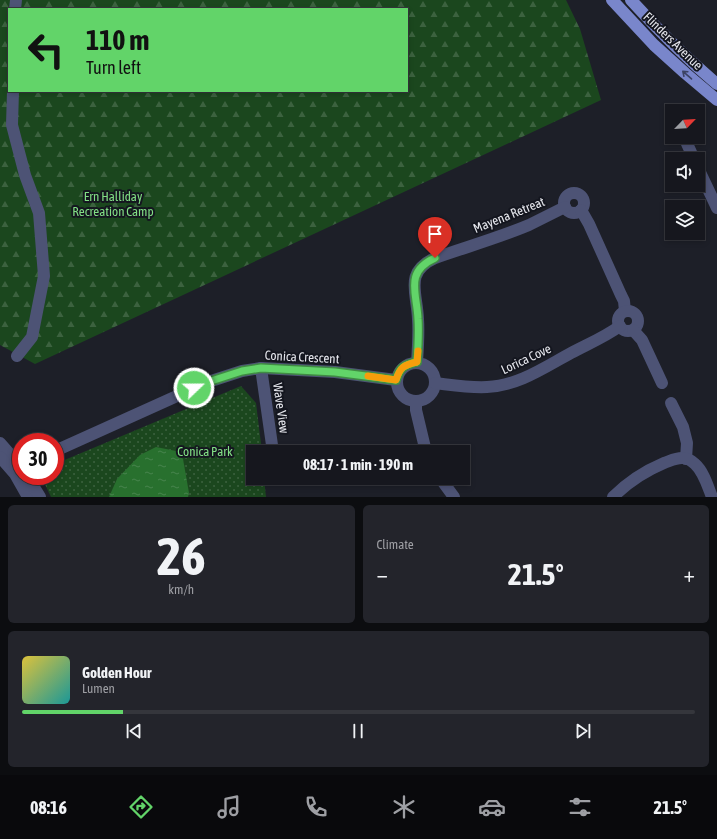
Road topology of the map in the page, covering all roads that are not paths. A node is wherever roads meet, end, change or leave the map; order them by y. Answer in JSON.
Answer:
{"nodes":[{"id":1,"x":612,"y":0,"type":"edge"},
{"id":2,"x":631,"y":0,"type":"edge"},
{"id":3,"x":717,"y":84,"type":"edge"},
{"id":4,"x":13,"y":92,"type":"edge"},
{"id":5,"x":717,"y":100,"type":"edge"},
{"id":6,"x":705,"y":183,"type":"edge"},
{"id":7,"x":565,"y":207,"type":"junction"},
{"id":8,"x":717,"y":208,"type":"edge"},
{"id":9,"x":581,"y":210,"type":"junction"},
{"id":10,"x":625,"y":312,"type":"junction"},
{"id":11,"x":620,"y":326,"type":"junction"},
{"id":12,"x":633,"y":330,"type":"junction"},
{"id":13,"x":17,"y":356,"type":"dead end"},
{"id":14,"x":417,"y":362,"type":"junction"},
{"id":15,"x":261,"y":368,"type":"junction"},
{"id":16,"x":396,"y":380,"type":"junction"},
{"id":17,"x":435,"y":383,"type":"junction"},
{"id":18,"x":662,"y":383,"type":"dead end"},
{"id":19,"x":416,"y":401,"type":"junction"},
{"id":20,"x":672,"y":403,"type":"dead end"},
{"id":21,"x":0,"y":443,"type":"edge"},
{"id":22,"x":272,"y":445,"type":"edge"},
{"id":23,"x":424,"y":445,"type":"edge"},
{"id":24,"x":64,"y":447,"type":"edge"},
{"id":25,"x":0,"y":457,"type":"edge"},
{"id":26,"x":686,"y":459,"type":"junction"},
{"id":27,"x":12,"y":460,"type":"edge"},
{"id":28,"x":12,"y":466,"type":"edge"},
{"id":29,"x":25,"y":485,"type":"edge"},
{"id":30,"x":31,"y":485,"type":"edge"},
{"id":31,"x":445,"y":485,"type":"edge"},
{"id":32,"x":28,"y":497,"type":"edge"},
{"id":33,"x":40,"y":497,"type":"edge"},
{"id":34,"x":454,"y":497,"type":"edge"},
{"id":35,"x":613,"y":497,"type":"edge"},
{"id":36,"x":712,"y":497,"type":"edge"}],
"edges":[{"from":5,"to":1,"type":"main road","name":"Flinders Avenue","one_way":true},
{"from":2,"to":3,"type":"main road","name":"Flinders Avenue"},
{"from":4,"to":13,"type":"street"},
{"from":6,"to":8,"type":"street"},
{"from":7,"to":9,"type":"street"},
{"from":7,"to":9,"type":"street"},
{"from":7,"to":14,"type":"street","name":"Mayena Retreat"},
{"from":9,"to":10,"type":"street"},
{"from":10,"to":11,"type":"street"},
{"from":10,"to":12,"type":"street"},
{"from":11,"to":12,"type":"street"},
{"from":11,"to":17,"type":"street","name":"Lorica Cove"},
{"from":12,"to":18,"type":"street"},
{"from":14,"to":16,"type":"street"},
{"from":14,"to":17,"type":"street"},
{"from":15,"to":16,"type":"street","name":"Conica Crescent"},
{"from":15,"to":22,"type":"street","name":"Wave View"},
{"from":15,"to":24,"type":"street","name":"Conica Crescent"},
{"from":16,"to":19,"type":"street"},
{"from":17,"to":19,"type":"street"},
{"from":19,"to":23,"type":"street"},
{"from":20,"to":26,"type":"street"},
{"from":21,"to":27,"type":"street"},
{"from":25,"to":28,"type":"street"},
{"from":26,"to":35,"type":"street"},
{"from":26,"to":36,"type":"street"},
{"from":29,"to":32,"type":"street"},
{"from":30,"to":33,"type":"street"},
{"from":31,"to":34,"type":"street"}]}
